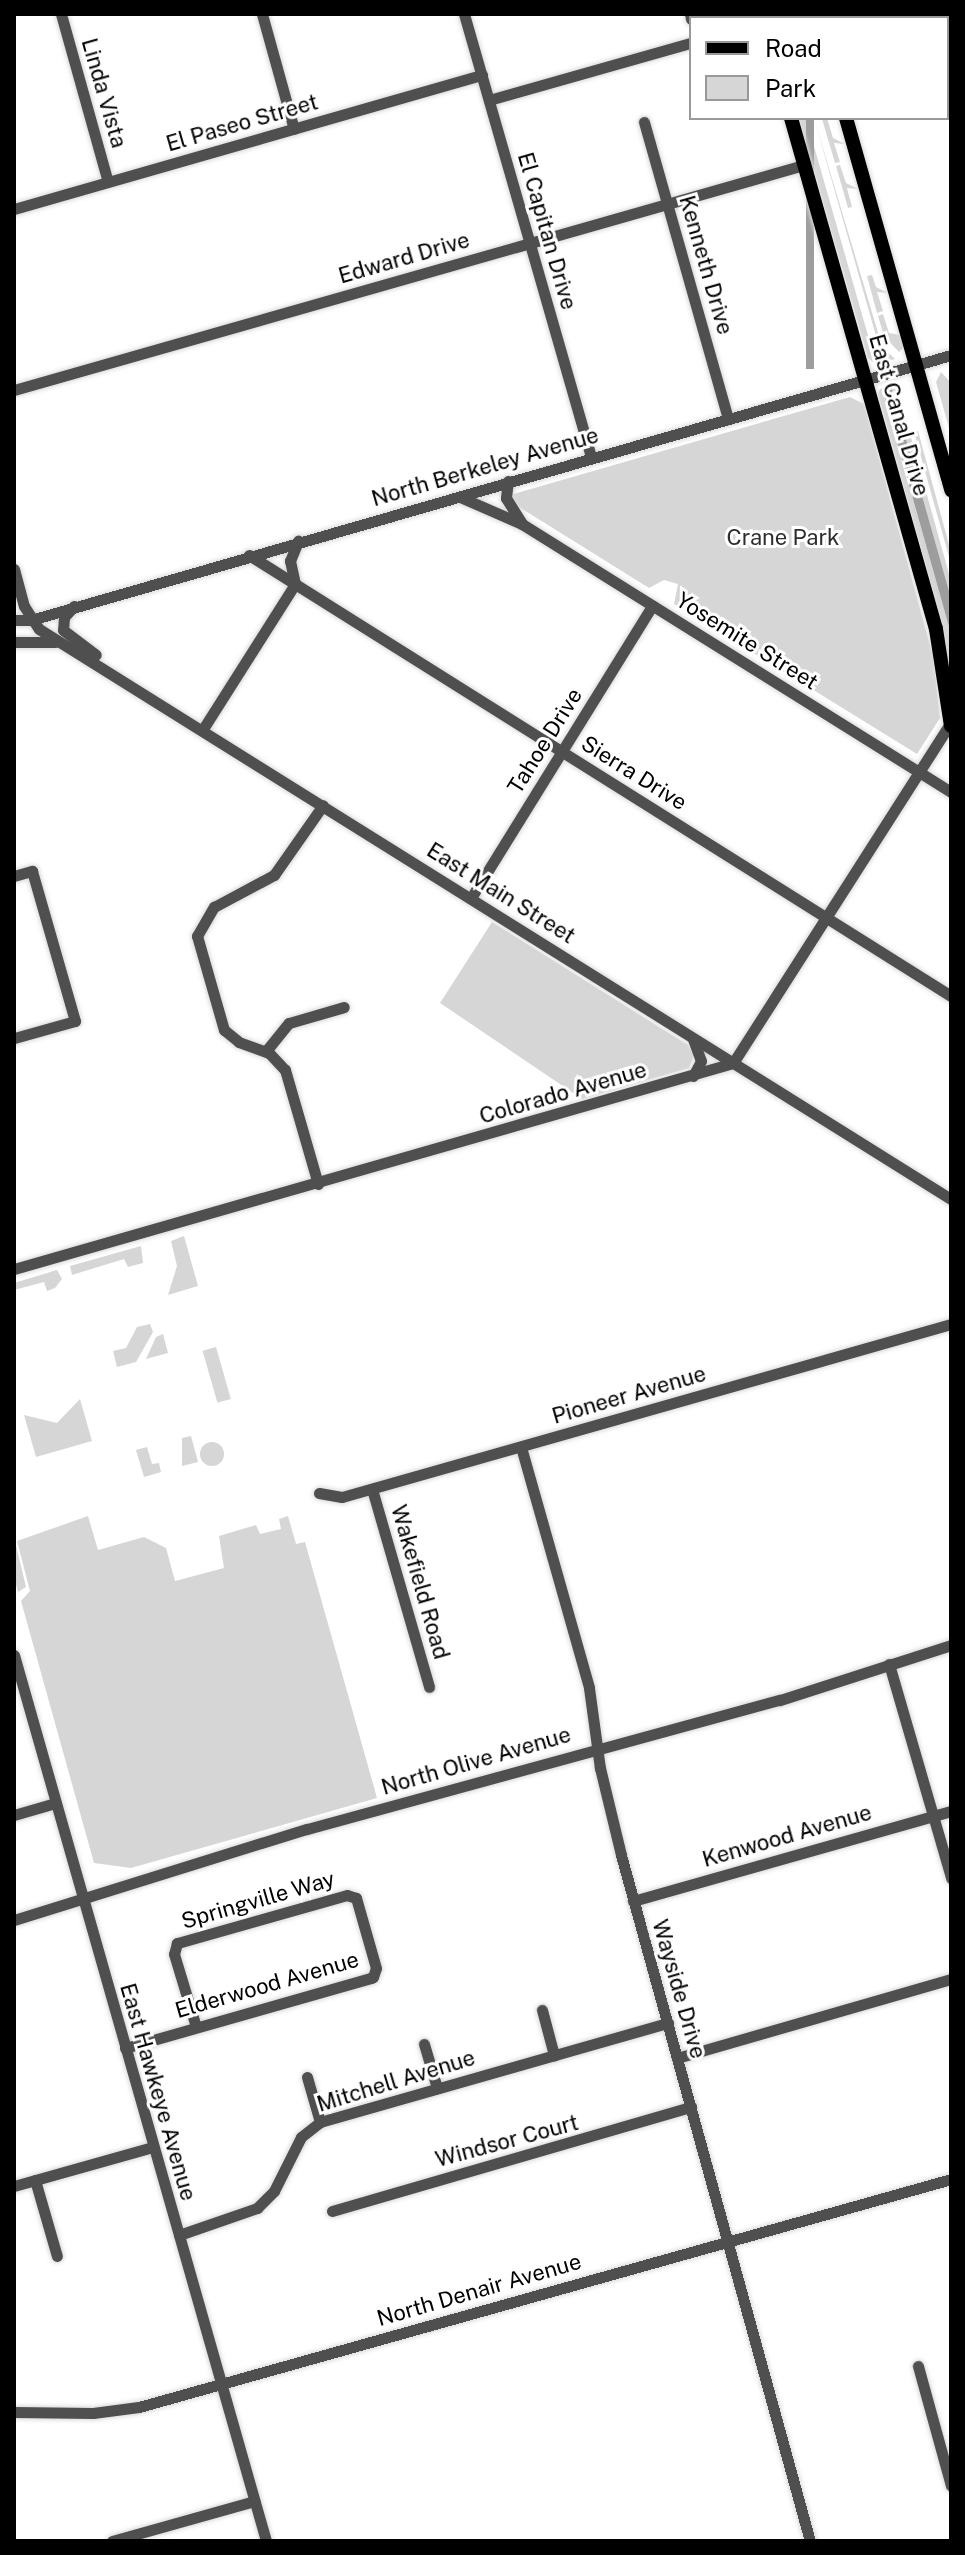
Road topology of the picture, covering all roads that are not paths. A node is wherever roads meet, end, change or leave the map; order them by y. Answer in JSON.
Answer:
{"nodes":[{"id":1,"x":61,"y":14,"type":"edge"},
{"id":2,"x":262,"y":14,"type":"edge"},
{"id":3,"x":464,"y":14,"type":"edge"},
{"id":4,"x":689,"y":44,"type":"edge"},
{"id":5,"x":482,"y":75,"type":"junction"},
{"id":6,"x":489,"y":100,"type":"junction"},
{"id":7,"x":792,"y":120,"type":"edge"},
{"id":8,"x":847,"y":120,"type":"edge"},
{"id":9,"x":644,"y":122,"type":"dead end"},
{"id":10,"x":294,"y":129,"type":"junction"},
{"id":11,"x":804,"y":165,"type":"junction"},
{"id":12,"x":108,"y":182,"type":"junction"},
{"id":13,"x":667,"y":204,"type":"junction"},
{"id":14,"x":14,"y":209,"type":"edge"},
{"id":15,"x":529,"y":243,"type":"junction"},
{"id":16,"x":951,"y":355,"type":"edge"},
{"id":17,"x":916,"y":365,"type":"junction"},
{"id":18,"x":866,"y":380,"type":"junction"},
{"id":19,"x":14,"y":390,"type":"edge"},
{"id":20,"x":728,"y":419,"type":"junction"},
{"id":21,"x":591,"y":458,"type":"junction"},
{"id":22,"x":508,"y":481,"type":"junction"},
{"id":23,"x":951,"y":490,"type":"edge"},
{"id":24,"x":456,"y":496,"type":"junction"},
{"id":25,"x":522,"y":524,"type":"junction"},
{"id":26,"x":298,"y":541,"type":"junction"},
{"id":27,"x":249,"y":555,"type":"junction"},
{"id":28,"x":14,"y":569,"type":"edge"},
{"id":29,"x":295,"y":584,"type":"junction"},
{"id":30,"x":76,"y":604,"type":"junction"},
{"id":31,"x":652,"y":606,"type":"junction"},
{"id":32,"x":14,"y":620,"type":"edge"},
{"id":33,"x":31,"y":620,"type":"junction"},
{"id":34,"x":14,"y":635,"type":"edge"},
{"id":35,"x":14,"y":642,"type":"edge"},
{"id":36,"x":63,"y":643,"type":"junction"},
{"id":37,"x":106,"y":669,"type":"junction"},
{"id":38,"x":951,"y":724,"type":"edge"},
{"id":39,"x":203,"y":729,"type":"junction"},
{"id":40,"x":562,"y":752,"type":"junction"},
{"id":41,"x":920,"y":773,"type":"junction"},
{"id":42,"x":951,"y":792,"type":"edge"},
{"id":43,"x":323,"y":805,"type":"junction"},
{"id":44,"x":14,"y":876,"type":"edge"},
{"id":45,"x":471,"y":898,"type":"junction"},
{"id":46,"x":829,"y":919,"type":"junction"},
{"id":47,"x":951,"y":996,"type":"edge"},
{"id":48,"x":344,"y":1007,"type":"dead end"},
{"id":49,"x":690,"y":1036,"type":"junction"},
{"id":50,"x":14,"y":1038,"type":"edge"},
{"id":51,"x":266,"y":1051,"type":"junction"},
{"id":52,"x":733,"y":1063,"type":"junction"},
{"id":53,"x":693,"y":1076,"type":"junction"},
{"id":54,"x":318,"y":1184,"type":"junction"},
{"id":55,"x":951,"y":1199,"type":"edge"},
{"id":56,"x":14,"y":1269,"type":"edge"},
{"id":57,"x":951,"y":1324,"type":"edge"},
{"id":58,"x":521,"y":1447,"type":"junction"},
{"id":59,"x":372,"y":1489,"type":"junction"},
{"id":60,"x":319,"y":1493,"type":"dead end"},
{"id":61,"x":951,"y":1645,"type":"edge"},
{"id":62,"x":14,"y":1655,"type":"edge"},
{"id":63,"x":889,"y":1664,"type":"junction"},
{"id":64,"x":429,"y":1687,"type":"dead end"},
{"id":65,"x":598,"y":1747,"type":"junction"},
{"id":66,"x":55,"y":1803,"type":"junction"},
{"id":67,"x":951,"y":1811,"type":"edge"},
{"id":68,"x":14,"y":1815,"type":"edge"},
{"id":69,"x":933,"y":1816,"type":"junction"},
{"id":70,"x":951,"y":1878,"type":"edge"},
{"id":71,"x":82,"y":1901,"type":"junction"},
{"id":72,"x":633,"y":1901,"type":"junction"},
{"id":73,"x":14,"y":1920,"type":"edge"},
{"id":74,"x":375,"y":1974,"type":"joint"},
{"id":75,"x":951,"y":1979,"type":"edge"},
{"id":76,"x":542,"y":2010,"type":"dead end"},
{"id":77,"x":668,"y":2023,"type":"junction"},
{"id":78,"x":196,"y":2027,"type":"junction"},
{"id":79,"x":424,"y":2044,"type":"dead end"},
{"id":80,"x":125,"y":2048,"type":"junction"},
{"id":81,"x":554,"y":2055,"type":"junction"},
{"id":82,"x":677,"y":2058,"type":"junction"},
{"id":83,"x":307,"y":2077,"type":"dead end"},
{"id":84,"x":437,"y":2088,"type":"junction"},
{"id":85,"x":691,"y":2107,"type":"junction"},
{"id":86,"x":320,"y":2122,"type":"junction"},
{"id":87,"x":153,"y":2147,"type":"junction"},
{"id":88,"x":951,"y":2179,"type":"edge"},
{"id":89,"x":35,"y":2180,"type":"junction"},
{"id":90,"x":14,"y":2186,"type":"edge"},
{"id":91,"x":332,"y":2211,"type":"dead end"},
{"id":92,"x":179,"y":2235,"type":"junction"},
{"id":93,"x":728,"y":2242,"type":"junction"},
{"id":94,"x":57,"y":2256,"type":"dead end"},
{"id":95,"x":918,"y":2366,"type":"dead end"},
{"id":96,"x":221,"y":2384,"type":"junction"},
{"id":97,"x":14,"y":2412,"type":"edge"},
{"id":98,"x":951,"y":2486,"type":"edge"},
{"id":99,"x":254,"y":2501,"type":"junction"},
{"id":100,"x":112,"y":2541,"type":"edge"},
{"id":101,"x":266,"y":2541,"type":"edge"},
{"id":102,"x":810,"y":2541,"type":"edge"}],
"edges":[{"from":1,"to":12,"type":"street","name":"Linda Vista"},
{"from":2,"to":10,"type":"street"},
{"from":3,"to":5,"type":"street","name":"El Capitan Drive"},
{"from":4,"to":6,"type":"street"},
{"from":5,"to":6,"type":"street","name":"El Capitan Drive"},
{"from":5,"to":10,"type":"street","name":"El Paseo Street"},
{"from":6,"to":15,"type":"street","name":"El Capitan Drive"},
{"from":7,"to":11,"type":"main road","name":"East Canal Drive"},
{"from":8,"to":17,"type":"main road","name":"East Canal Drive"},
{"from":9,"to":13,"type":"street","name":"Kenneth Drive"},
{"from":10,"to":12,"type":"street","name":"El Paseo Street"},
{"from":11,"to":13,"type":"street","name":"Edward Drive"},
{"from":11,"to":18,"type":"main road","name":"East Canal Drive"},
{"from":12,"to":14,"type":"street","name":"El Paseo Street"},
{"from":13,"to":15,"type":"street","name":"Edward Drive"},
{"from":13,"to":20,"type":"street","name":"Kenneth Drive"},
{"from":15,"to":19,"type":"street","name":"Edward Drive"},
{"from":15,"to":21,"type":"street","name":"El Capitan Drive"},
{"from":16,"to":17,"type":"street","name":"North Berkeley Avenue"},
{"from":17,"to":18,"type":"street","name":"North Berkeley Avenue"},
{"from":17,"to":23,"type":"main road","name":"East Canal Drive"},
{"from":18,"to":20,"type":"street","name":"North Berkeley Avenue"},
{"from":18,"to":38,"type":"main road","name":"East Canal Drive"},
{"from":20,"to":21,"type":"street","name":"North Berkeley Avenue"},
{"from":21,"to":22,"type":"street","name":"North Berkeley Avenue"},
{"from":22,"to":24,"type":"street","name":"North Berkeley Avenue"},
{"from":22,"to":25,"type":"street"},
{"from":24,"to":25,"type":"street","name":"Yosemite Street"},
{"from":24,"to":26,"type":"street","name":"North Berkeley Avenue"},
{"from":25,"to":31,"type":"street","name":"Yosemite Street"},
{"from":26,"to":27,"type":"street","name":"North Berkeley Avenue"},
{"from":26,"to":29,"type":"street"},
{"from":27,"to":29,"type":"street","name":"Sierra Drive"},
{"from":27,"to":30,"type":"street","name":"North Berkeley Avenue"},
{"from":28,"to":33,"type":"street"},
{"from":29,"to":39,"type":"street"},
{"from":29,"to":40,"type":"street","name":"Sierra Drive"},
{"from":30,"to":33,"type":"street","name":"North Berkeley Avenue"},
{"from":30,"to":37,"type":"street"},
{"from":31,"to":40,"type":"street","name":"Tahoe Drive"},
{"from":31,"to":41,"type":"street","name":"Yosemite Street"},
{"from":32,"to":33,"type":"street","name":"North Berkeley Avenue"},
{"from":33,"to":34,"type":"street","name":"North Berkeley Avenue"},
{"from":33,"to":36,"type":"street","name":"East Main Street"},
{"from":35,"to":36,"type":"street"},
{"from":36,"to":37,"type":"street","name":"East Main Street"},
{"from":37,"to":39,"type":"street","name":"East Main Street"},
{"from":38,"to":41,"type":"street"},
{"from":39,"to":43,"type":"street","name":"East Main Street"},
{"from":40,"to":45,"type":"street","name":"Tahoe Drive"},
{"from":40,"to":46,"type":"street","name":"Sierra Drive"},
{"from":41,"to":42,"type":"street","name":"Yosemite Street"},
{"from":41,"to":46,"type":"street"},
{"from":43,"to":45,"type":"street","name":"East Main Street"},
{"from":43,"to":51,"type":"street"},
{"from":44,"to":50,"type":"street"},
{"from":45,"to":49,"type":"street","name":"East Main Street"},
{"from":46,"to":47,"type":"street","name":"Sierra Drive"},
{"from":46,"to":52,"type":"street"},
{"from":48,"to":51,"type":"street"},
{"from":49,"to":52,"type":"street","name":"East Main Street"},
{"from":49,"to":53,"type":"street"},
{"from":51,"to":54,"type":"street"},
{"from":52,"to":53,"type":"street","name":"Colorado Avenue"},
{"from":52,"to":55,"type":"street","name":"East Main Street"},
{"from":53,"to":54,"type":"street","name":"Colorado Avenue"},
{"from":54,"to":56,"type":"street","name":"Colorado Avenue"},
{"from":57,"to":58,"type":"street","name":"Pioneer Avenue"},
{"from":58,"to":59,"type":"street","name":"Pioneer Avenue"},
{"from":58,"to":65,"type":"street","name":"Wayside Drive"},
{"from":59,"to":60,"type":"street","name":"Pioneer Avenue"},
{"from":59,"to":64,"type":"street","name":"Wakefield Road"},
{"from":61,"to":63,"type":"street","name":"North Olive Avenue"},
{"from":62,"to":66,"type":"street","name":"East Hawkeye Avenue"},
{"from":63,"to":65,"type":"street","name":"North Olive Avenue"},
{"from":63,"to":69,"type":"street"},
{"from":65,"to":71,"type":"street","name":"North Olive Avenue"},
{"from":65,"to":72,"type":"street","name":"Wayside Drive"},
{"from":66,"to":68,"type":"street"},
{"from":66,"to":71,"type":"street","name":"East Hawkeye Avenue"},
{"from":67,"to":69,"type":"street","name":"Kenwood Avenue"},
{"from":69,"to":70,"type":"street"},
{"from":69,"to":72,"type":"street","name":"Kenwood Avenue"},
{"from":71,"to":73,"type":"street","name":"North Olive Avenue"},
{"from":71,"to":80,"type":"street","name":"East Hawkeye Avenue"},
{"from":72,"to":77,"type":"street","name":"Wayside Drive"},
{"from":74,"to":78,"type":"street","name":"Elderwood Avenue"},
{"from":74,"to":78,"type":"street","name":"Springville Way"},
{"from":75,"to":82,"type":"street"},
{"from":76,"to":81,"type":"street"},
{"from":77,"to":81,"type":"street","name":"Mitchell Avenue"},
{"from":77,"to":82,"type":"street","name":"Wayside Drive"},
{"from":78,"to":80,"type":"street","name":"Elderwood Avenue"},
{"from":79,"to":84,"type":"street"},
{"from":80,"to":87,"type":"street","name":"East Hawkeye Avenue"},
{"from":81,"to":84,"type":"street","name":"Mitchell Avenue"},
{"from":82,"to":85,"type":"street","name":"Wayside Drive"},
{"from":83,"to":86,"type":"street"},
{"from":84,"to":86,"type":"street","name":"Mitchell Avenue"},
{"from":85,"to":91,"type":"street","name":"Windsor Court"},
{"from":85,"to":93,"type":"street","name":"Wayside Drive"},
{"from":86,"to":92,"type":"street","name":"Mitchell Avenue"},
{"from":87,"to":89,"type":"street"},
{"from":87,"to":92,"type":"street","name":"East Hawkeye Avenue"},
{"from":88,"to":93,"type":"street","name":"North Denair Avenue"},
{"from":89,"to":90,"type":"street"},
{"from":89,"to":94,"type":"street"},
{"from":92,"to":96,"type":"street","name":"East Hawkeye Avenue"},
{"from":93,"to":96,"type":"street","name":"North Denair Avenue"},
{"from":93,"to":102,"type":"street","name":"Wayside Drive"},
{"from":95,"to":98,"type":"street"},
{"from":96,"to":97,"type":"street","name":"North Denair Avenue"},
{"from":96,"to":99,"type":"street","name":"East Hawkeye Avenue"},
{"from":99,"to":100,"type":"street"},
{"from":99,"to":101,"type":"street","name":"East Hawkeye Avenue"}]}
